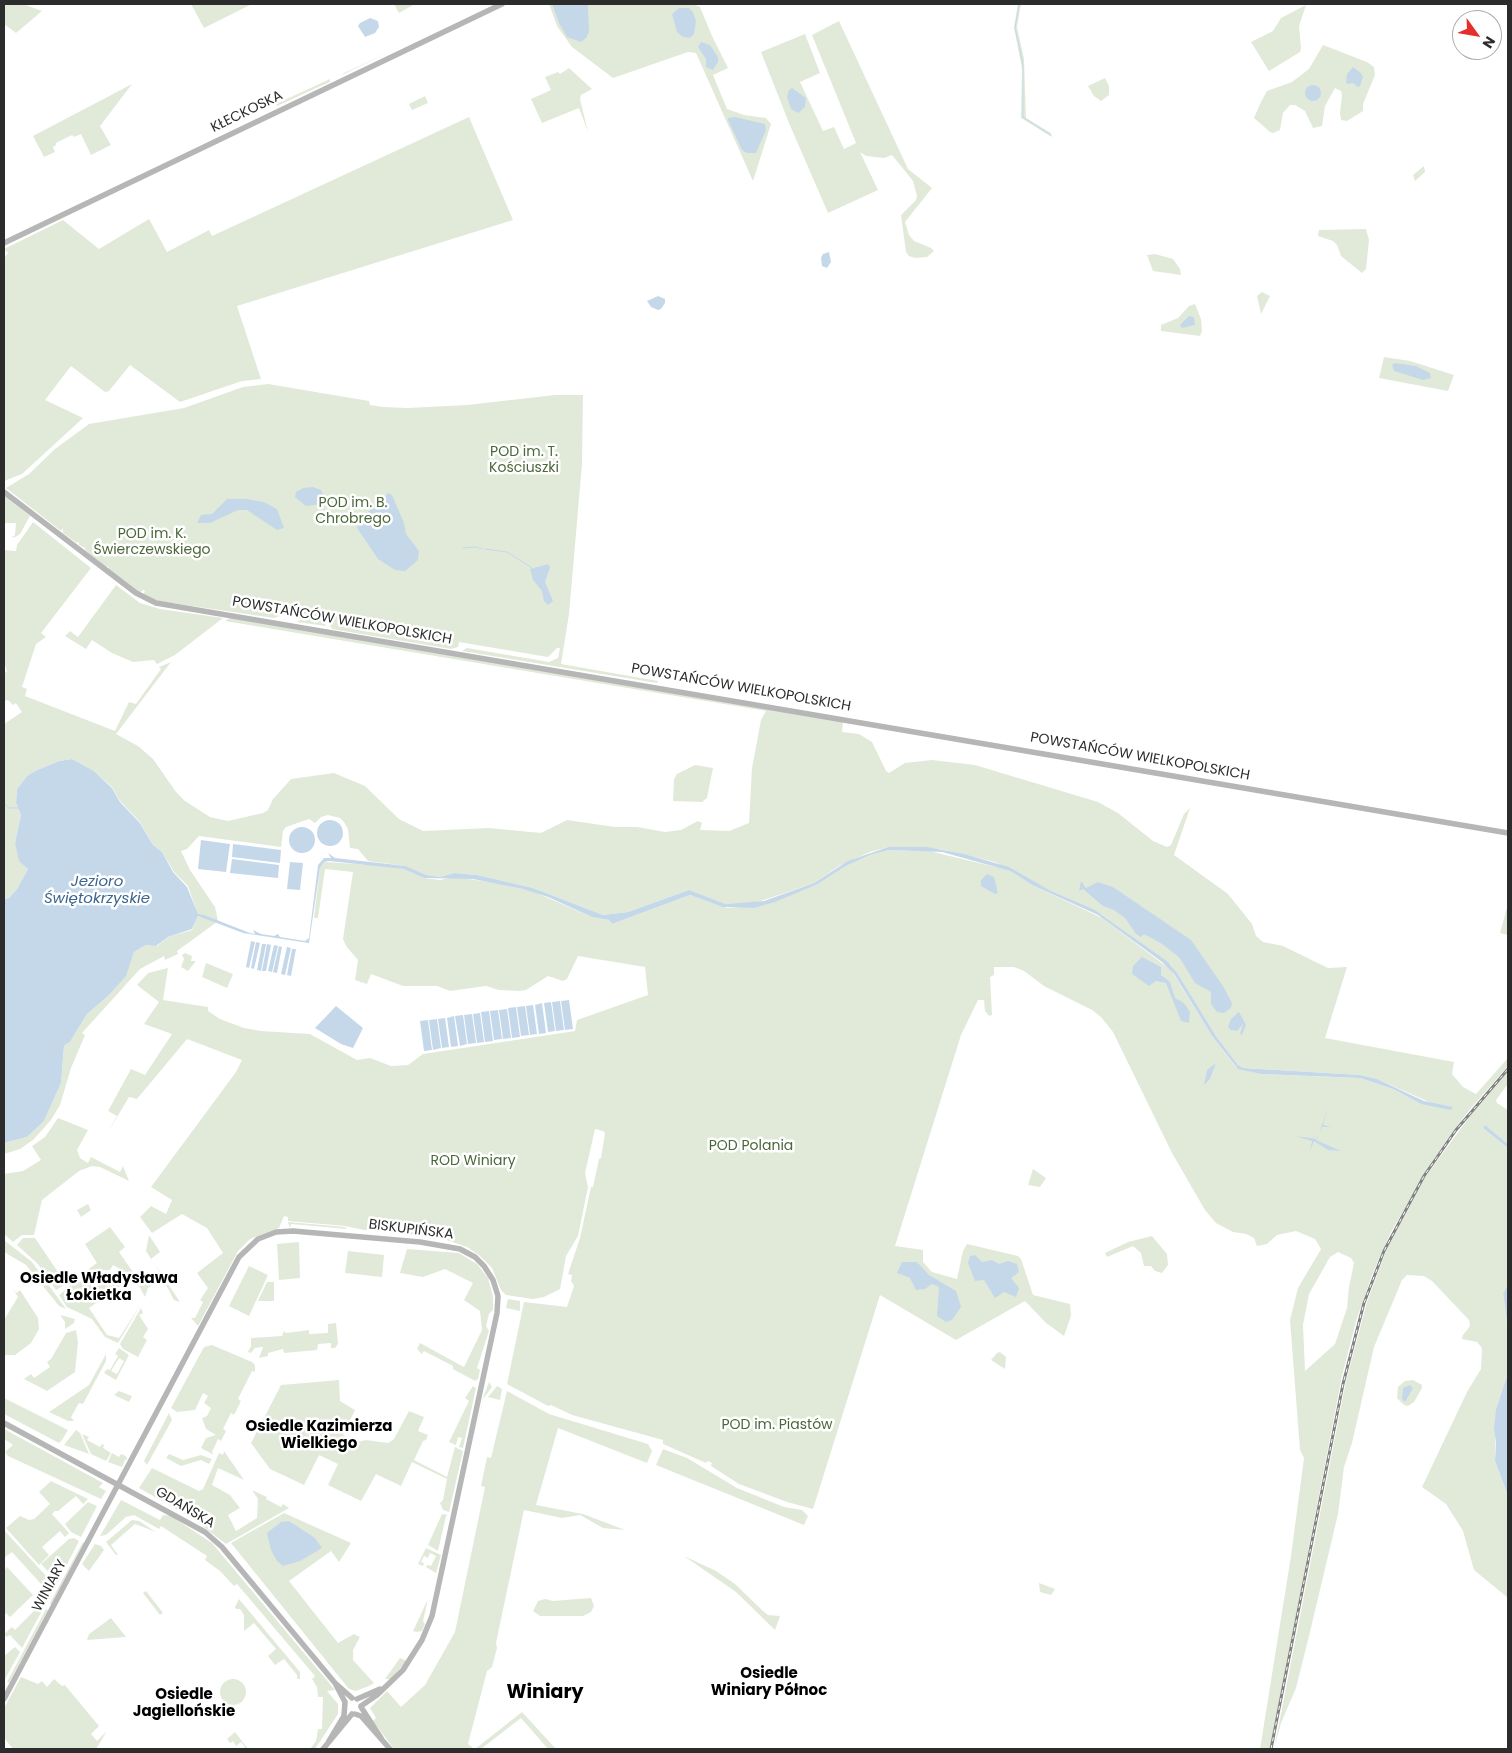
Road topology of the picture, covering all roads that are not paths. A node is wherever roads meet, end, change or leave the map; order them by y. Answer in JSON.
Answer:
{"nodes":[{"id":1,"x":502,"y":4,"type":"edge"},
{"id":2,"x":4,"y":243,"type":"edge"},
{"id":3,"x":4,"y":492,"type":"edge"},
{"id":4,"x":1508,"y":833,"type":"edge"},
{"id":5,"x":4,"y":1423,"type":"edge"},
{"id":6,"x":119,"y":1485,"type":"junction"},
{"id":7,"x":335,"y":1683,"type":"junction"},
{"id":8,"x":386,"y":1686,"type":"junction"},
{"id":9,"x":354,"y":1698,"type":"junction"},
{"id":10,"x":4,"y":1699,"type":"edge"},
{"id":11,"x":345,"y":1702,"type":"junction"},
{"id":12,"x":361,"y":1706,"type":"junction"},
{"id":13,"x":345,"y":1709,"type":"junction"},
{"id":14,"x":354,"y":1714,"type":"junction"},
{"id":15,"x":382,"y":1740,"type":"junction"},
{"id":16,"x":328,"y":1743,"type":"junction"},
{"id":17,"x":323,"y":1749,"type":"edge"},
{"id":18,"x":390,"y":1749,"type":"edge"}],
"edges":[{"from":1,"to":2,"type":"street","name":"KŁECKOSKA"},
{"from":3,"to":4,"type":"street","name":"POWSTAŃCÓW WIELKOPOLSKICH"},
{"from":5,"to":6,"type":"street","name":"GDAŃSKA"},
{"from":6,"to":7,"type":"street","name":"GDAŃSKA"},
{"from":6,"to":8,"type":"street","name":"BISKUPIŃSKA"},
{"from":6,"to":10,"type":"street","name":"WINIARY"},
{"from":7,"to":9,"type":"street","name":"GDAŃSKA"},
{"from":7,"to":11,"type":"street","name":"GDAŃSKA"},
{"from":8,"to":9,"type":"street","name":"BISKUPIŃSKA"},
{"from":8,"to":12,"type":"street","name":"BISKUPIŃSKA"},
{"from":9,"to":11,"type":"street","name":"BISKUPIŃSKA"},
{"from":9,"to":12,"type":"street","name":"GDAŃSKA"},
{"from":11,"to":13,"type":"street"},
{"from":12,"to":14,"type":"street","name":"BISKUPIŃSKA"},
{"from":12,"to":15,"type":"street"},
{"from":13,"to":14,"type":"street"},
{"from":13,"to":16,"type":"street"},
{"from":14,"to":15,"type":"street"},
{"from":14,"to":16,"type":"street","name":"BISKUPIŃSKA"},
{"from":15,"to":18,"type":"street"},
{"from":16,"to":17,"type":"street"}]}
